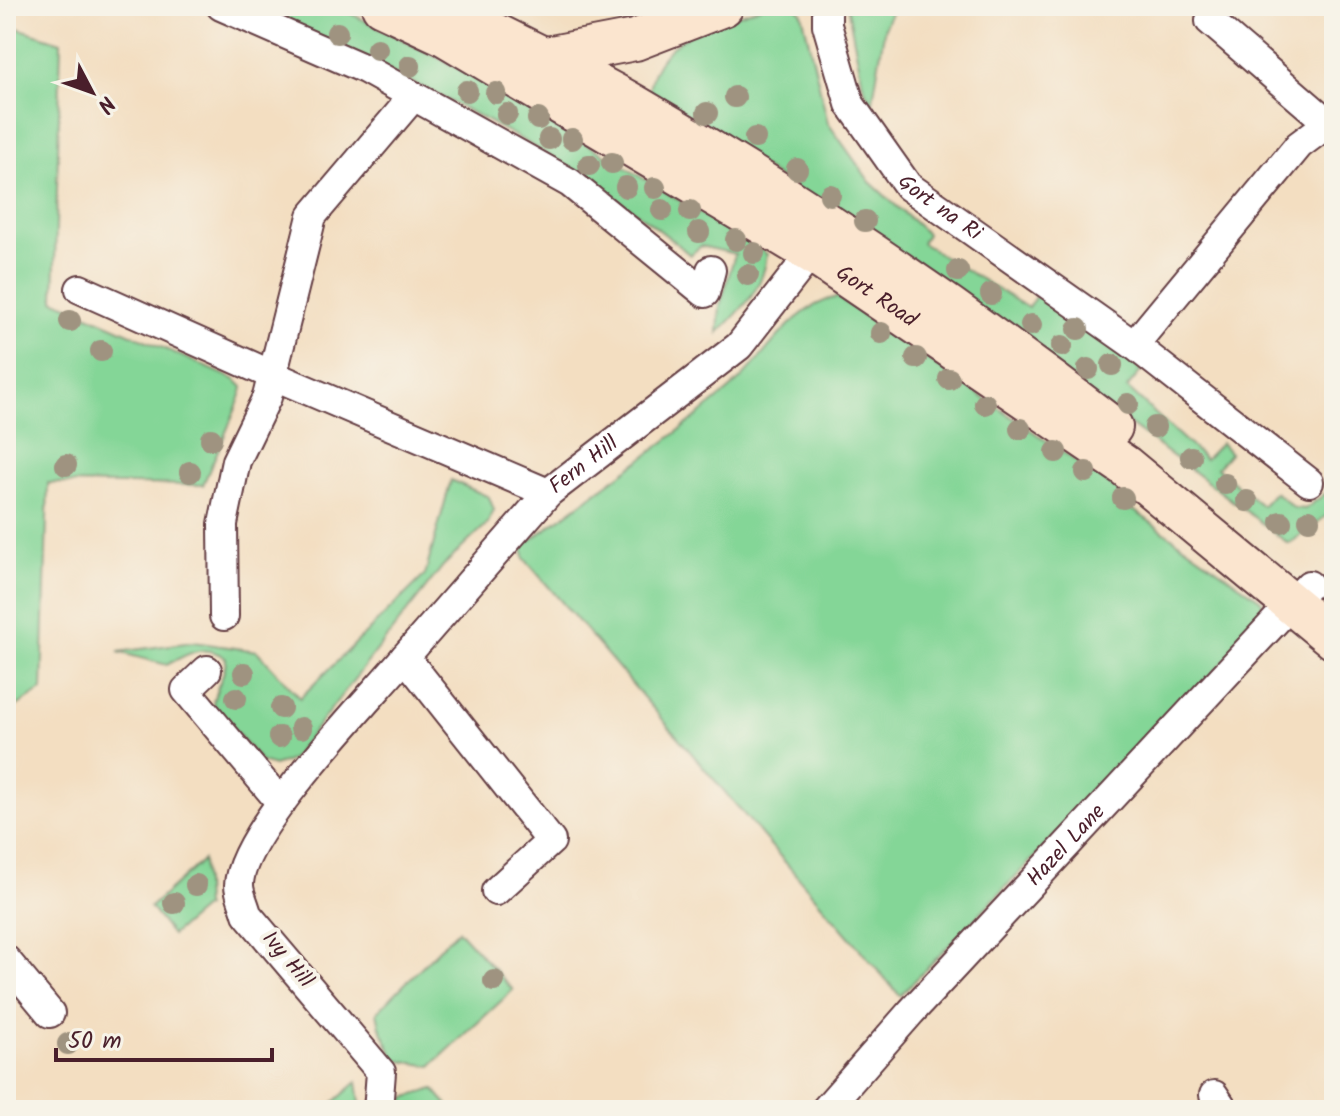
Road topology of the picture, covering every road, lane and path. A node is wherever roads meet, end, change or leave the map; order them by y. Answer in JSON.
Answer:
{"nodes":[{"id":1,"x":221,"y":6,"type":"edge"},
{"id":2,"x":382,"y":6,"type":"edge"},
{"id":3,"x":443,"y":6,"type":"edge"},
{"id":4,"x":723,"y":6,"type":"edge"},
{"id":5,"x":827,"y":6,"type":"edge"},
{"id":6,"x":1210,"y":21,"type":"dead end"},
{"id":7,"x":635,"y":40,"type":"junction"},
{"id":8,"x":541,"y":58,"type":"junction"},
{"id":9,"x":578,"y":96,"type":"junction"},
{"id":10,"x":413,"y":97,"type":"junction"},
{"id":11,"x":1333,"y":124,"type":"edge"},
{"id":12,"x":822,"y":240,"type":"junction"},
{"id":13,"x":711,"y":270,"type":"dead end"},
{"id":14,"x":80,"y":289,"type":"dead end"},
{"id":15,"x":1134,"y":345,"type":"junction"},
{"id":16,"x":272,"y":375,"type":"junction"},
{"id":17,"x":1309,"y":482,"type":"dead end"},
{"id":18,"x":548,"y":493,"type":"junction"},
{"id":19,"x":1312,"y":598,"type":"edge"},
{"id":20,"x":224,"y":616,"type":"dead end"},
{"id":21,"x":1334,"y":639,"type":"edge"},
{"id":22,"x":405,"y":657,"type":"junction"},
{"id":23,"x":207,"y":670,"type":"dead end"},
{"id":24,"x":281,"y":803,"type":"junction"},
{"id":25,"x":496,"y":891,"type":"dead end"},
{"id":26,"x":6,"y":960,"type":"edge"},
{"id":27,"x":50,"y":1013,"type":"dead end"},
{"id":28,"x":378,"y":1110,"type":"edge"},
{"id":29,"x":825,"y":1110,"type":"edge"}],
"edges":[{"from":1,"to":10,"type":"street"},
{"from":2,"to":9,"type":"main road","name":"Gort Road"},
{"from":3,"to":8,"type":"main road","name":"Gort Road"},
{"from":4,"to":7,"type":"main road"},
{"from":5,"to":15,"type":"street","name":"Gort na Ri"},
{"from":6,"to":11,"type":"street"},
{"from":7,"to":8,"type":"main road"},
{"from":7,"to":9,"type":"street"},
{"from":8,"to":9,"type":"main road","name":"Gort Road"},
{"from":9,"to":12,"type":"main road","name":"Gort Road"},
{"from":10,"to":13,"type":"street"},
{"from":10,"to":16,"type":"street"},
{"from":11,"to":15,"type":"street"},
{"from":12,"to":18,"type":"street","name":"Fern Hill"},
{"from":12,"to":19,"type":"main road","name":"Gort Road"},
{"from":14,"to":16,"type":"street","name":"Fern Hill"},
{"from":15,"to":17,"type":"street","name":"Gort na Ri"},
{"from":16,"to":18,"type":"street","name":"Fern Hill"},
{"from":16,"to":20,"type":"street"},
{"from":18,"to":22,"type":"street","name":"Ivy Hill"},
{"from":19,"to":21,"type":"main road","name":"Gort Road"},
{"from":19,"to":29,"type":"street","name":"Hazel Lane"},
{"from":22,"to":24,"type":"street","name":"Ivy Hill"},
{"from":22,"to":25,"type":"street"},
{"from":23,"to":24,"type":"street"},
{"from":24,"to":28,"type":"street","name":"Ivy Hill"},
{"from":26,"to":27,"type":"street"}]}
